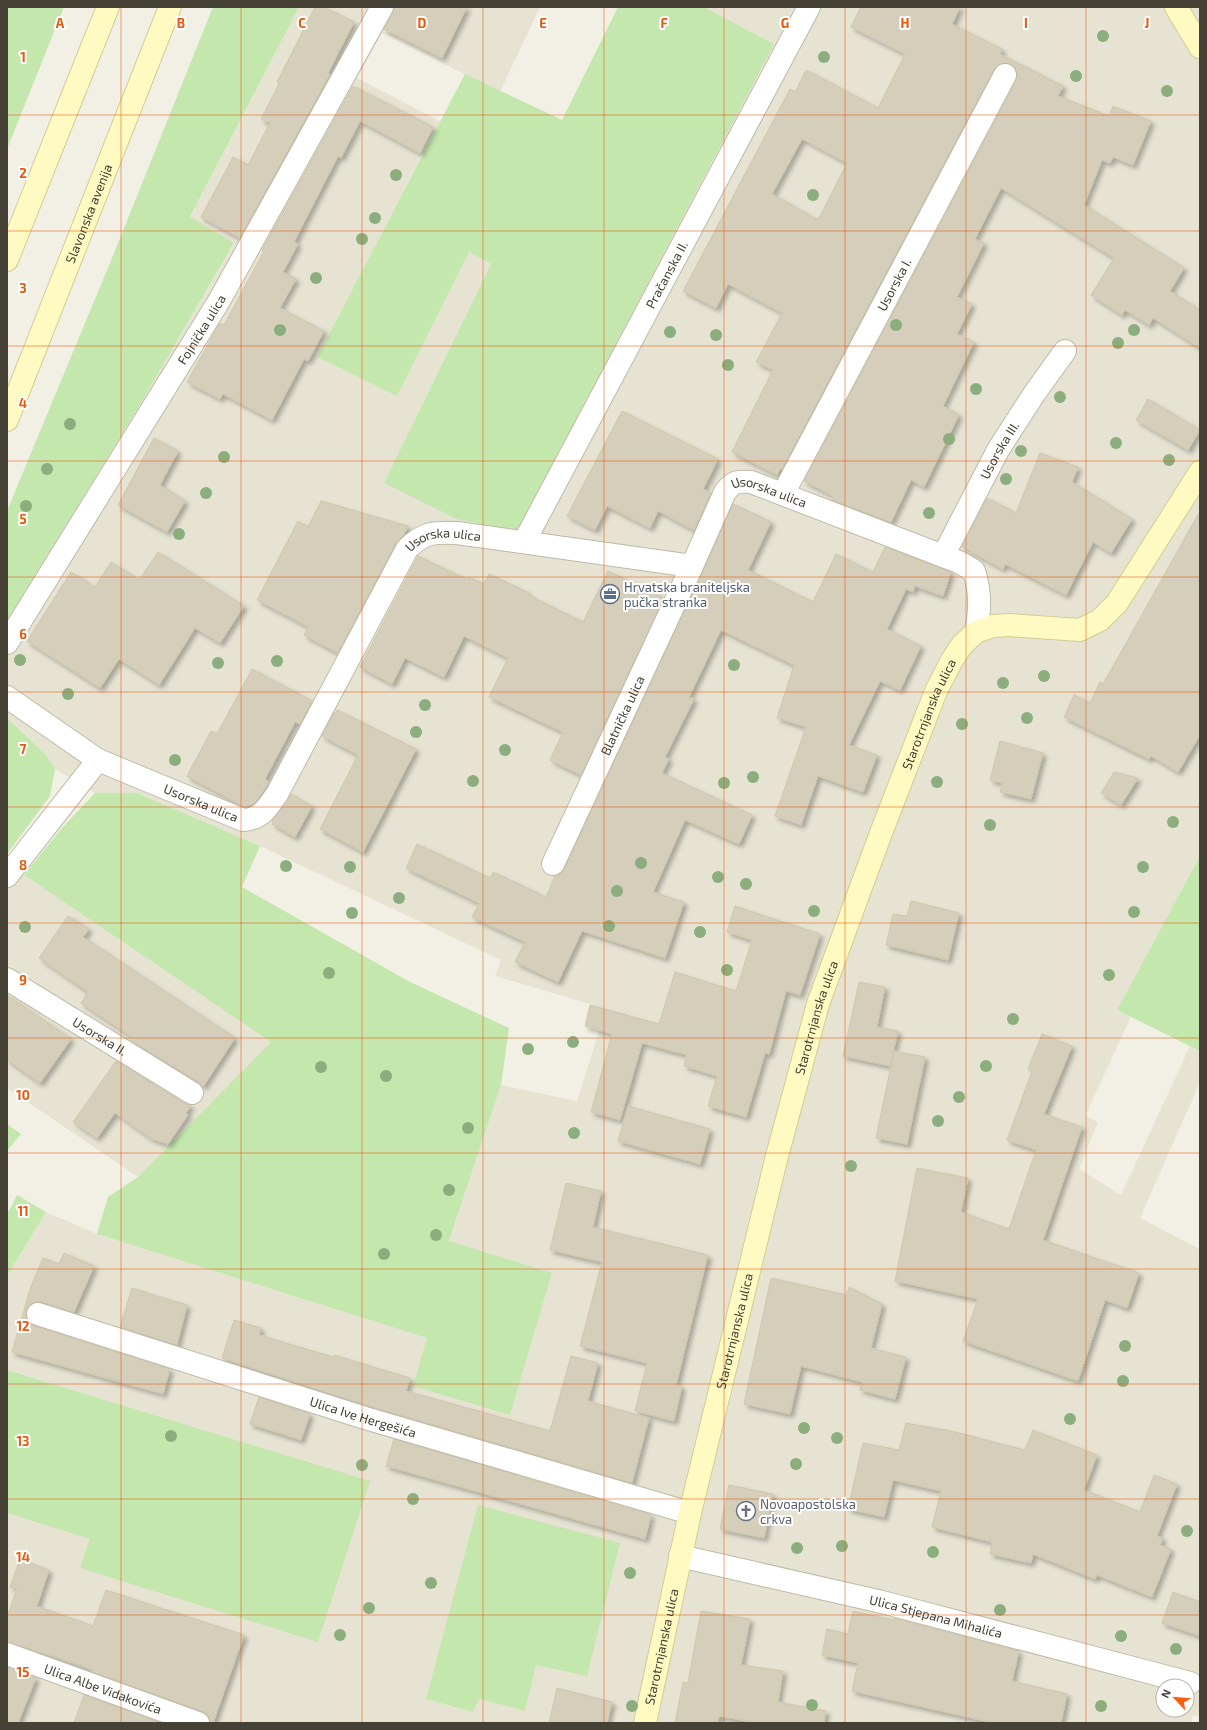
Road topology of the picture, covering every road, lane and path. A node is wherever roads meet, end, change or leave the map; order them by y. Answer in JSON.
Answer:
{"nodes":[{"id":1,"x":108,"y":7,"type":"edge"},
{"id":2,"x":170,"y":7,"type":"edge"},
{"id":3,"x":382,"y":7,"type":"edge"},
{"id":4,"x":809,"y":7,"type":"edge"},
{"id":5,"x":1176,"y":7,"type":"edge"},
{"id":6,"x":1200,"y":47,"type":"edge"},
{"id":7,"x":1005,"y":75,"type":"dead end"},
{"id":8,"x":7,"y":260,"type":"edge"},
{"id":9,"x":1065,"y":350,"type":"dead end"},
{"id":10,"x":7,"y":420,"type":"edge"},
{"id":11,"x":1200,"y":472,"type":"edge"},
{"id":12,"x":783,"y":494,"type":"junction"},
{"id":13,"x":524,"y":542,"type":"junction"},
{"id":14,"x":943,"y":556,"type":"junction"},
{"id":15,"x":692,"y":566,"type":"junction"},
{"id":16,"x":976,"y":632,"type":"junction"},
{"id":17,"x":7,"y":643,"type":"edge"},
{"id":18,"x":7,"y":697,"type":"edge"},
{"id":19,"x":98,"y":760,"type":"junction"},
{"id":20,"x":553,"y":864,"type":"dead end"},
{"id":21,"x":7,"y":876,"type":"edge"},
{"id":22,"x":7,"y":979,"type":"edge"},
{"id":23,"x":192,"y":1093,"type":"dead end"},
{"id":24,"x":38,"y":1314,"type":"dead end"},
{"id":25,"x":690,"y":1513,"type":"junction"},
{"id":26,"x":680,"y":1556,"type":"junction"},
{"id":27,"x":7,"y":1654,"type":"edge"},
{"id":28,"x":1171,"y":1678,"type":"edge"},
{"id":29,"x":198,"y":1723,"type":"edge"},
{"id":30,"x":645,"y":1723,"type":"edge"}],
"edges":[{"from":1,"to":8,"type":"street"},
{"from":2,"to":10,"type":"street","name":"Slavonska avenija"},
{"from":3,"to":17,"type":"street","name":"Fojnička ulica"},
{"from":4,"to":13,"type":"street","name":"Pračanska II."},
{"from":5,"to":6,"type":"street"},
{"from":7,"to":12,"type":"street","name":"Usorska I."},
{"from":9,"to":14,"type":"street","name":"Usorska III."},
{"from":11,"to":16,"type":"street","name":"Starotrnjanska ulica"},
{"from":12,"to":14,"type":"street","name":"Usorska ulica"},
{"from":12,"to":15,"type":"street","name":"Usorska ulica"},
{"from":13,"to":15,"type":"street","name":"Usorska ulica"},
{"from":13,"to":19,"type":"street","name":"Usorska ulica"},
{"from":14,"to":16,"type":"street","name":"Usorska ulica"},
{"from":15,"to":20,"type":"street","name":"Blatnička ulica"},
{"from":16,"to":25,"type":"street","name":"Starotrnjanska ulica"},
{"from":18,"to":19,"type":"street"},
{"from":19,"to":21,"type":"street"},
{"from":22,"to":23,"type":"street","name":"Usorska II."},
{"from":24,"to":25,"type":"street","name":"Ulica Ive Hergešića"},
{"from":25,"to":26,"type":"street","name":"Starotrnjanska ulica"},
{"from":26,"to":28,"type":"street","name":"Ulica Stjepana Mihalića"},
{"from":26,"to":30,"type":"street","name":"Starotrnjanska ulica"},
{"from":27,"to":29,"type":"street","name":"Ulica Albe Vidakovića"}]}
